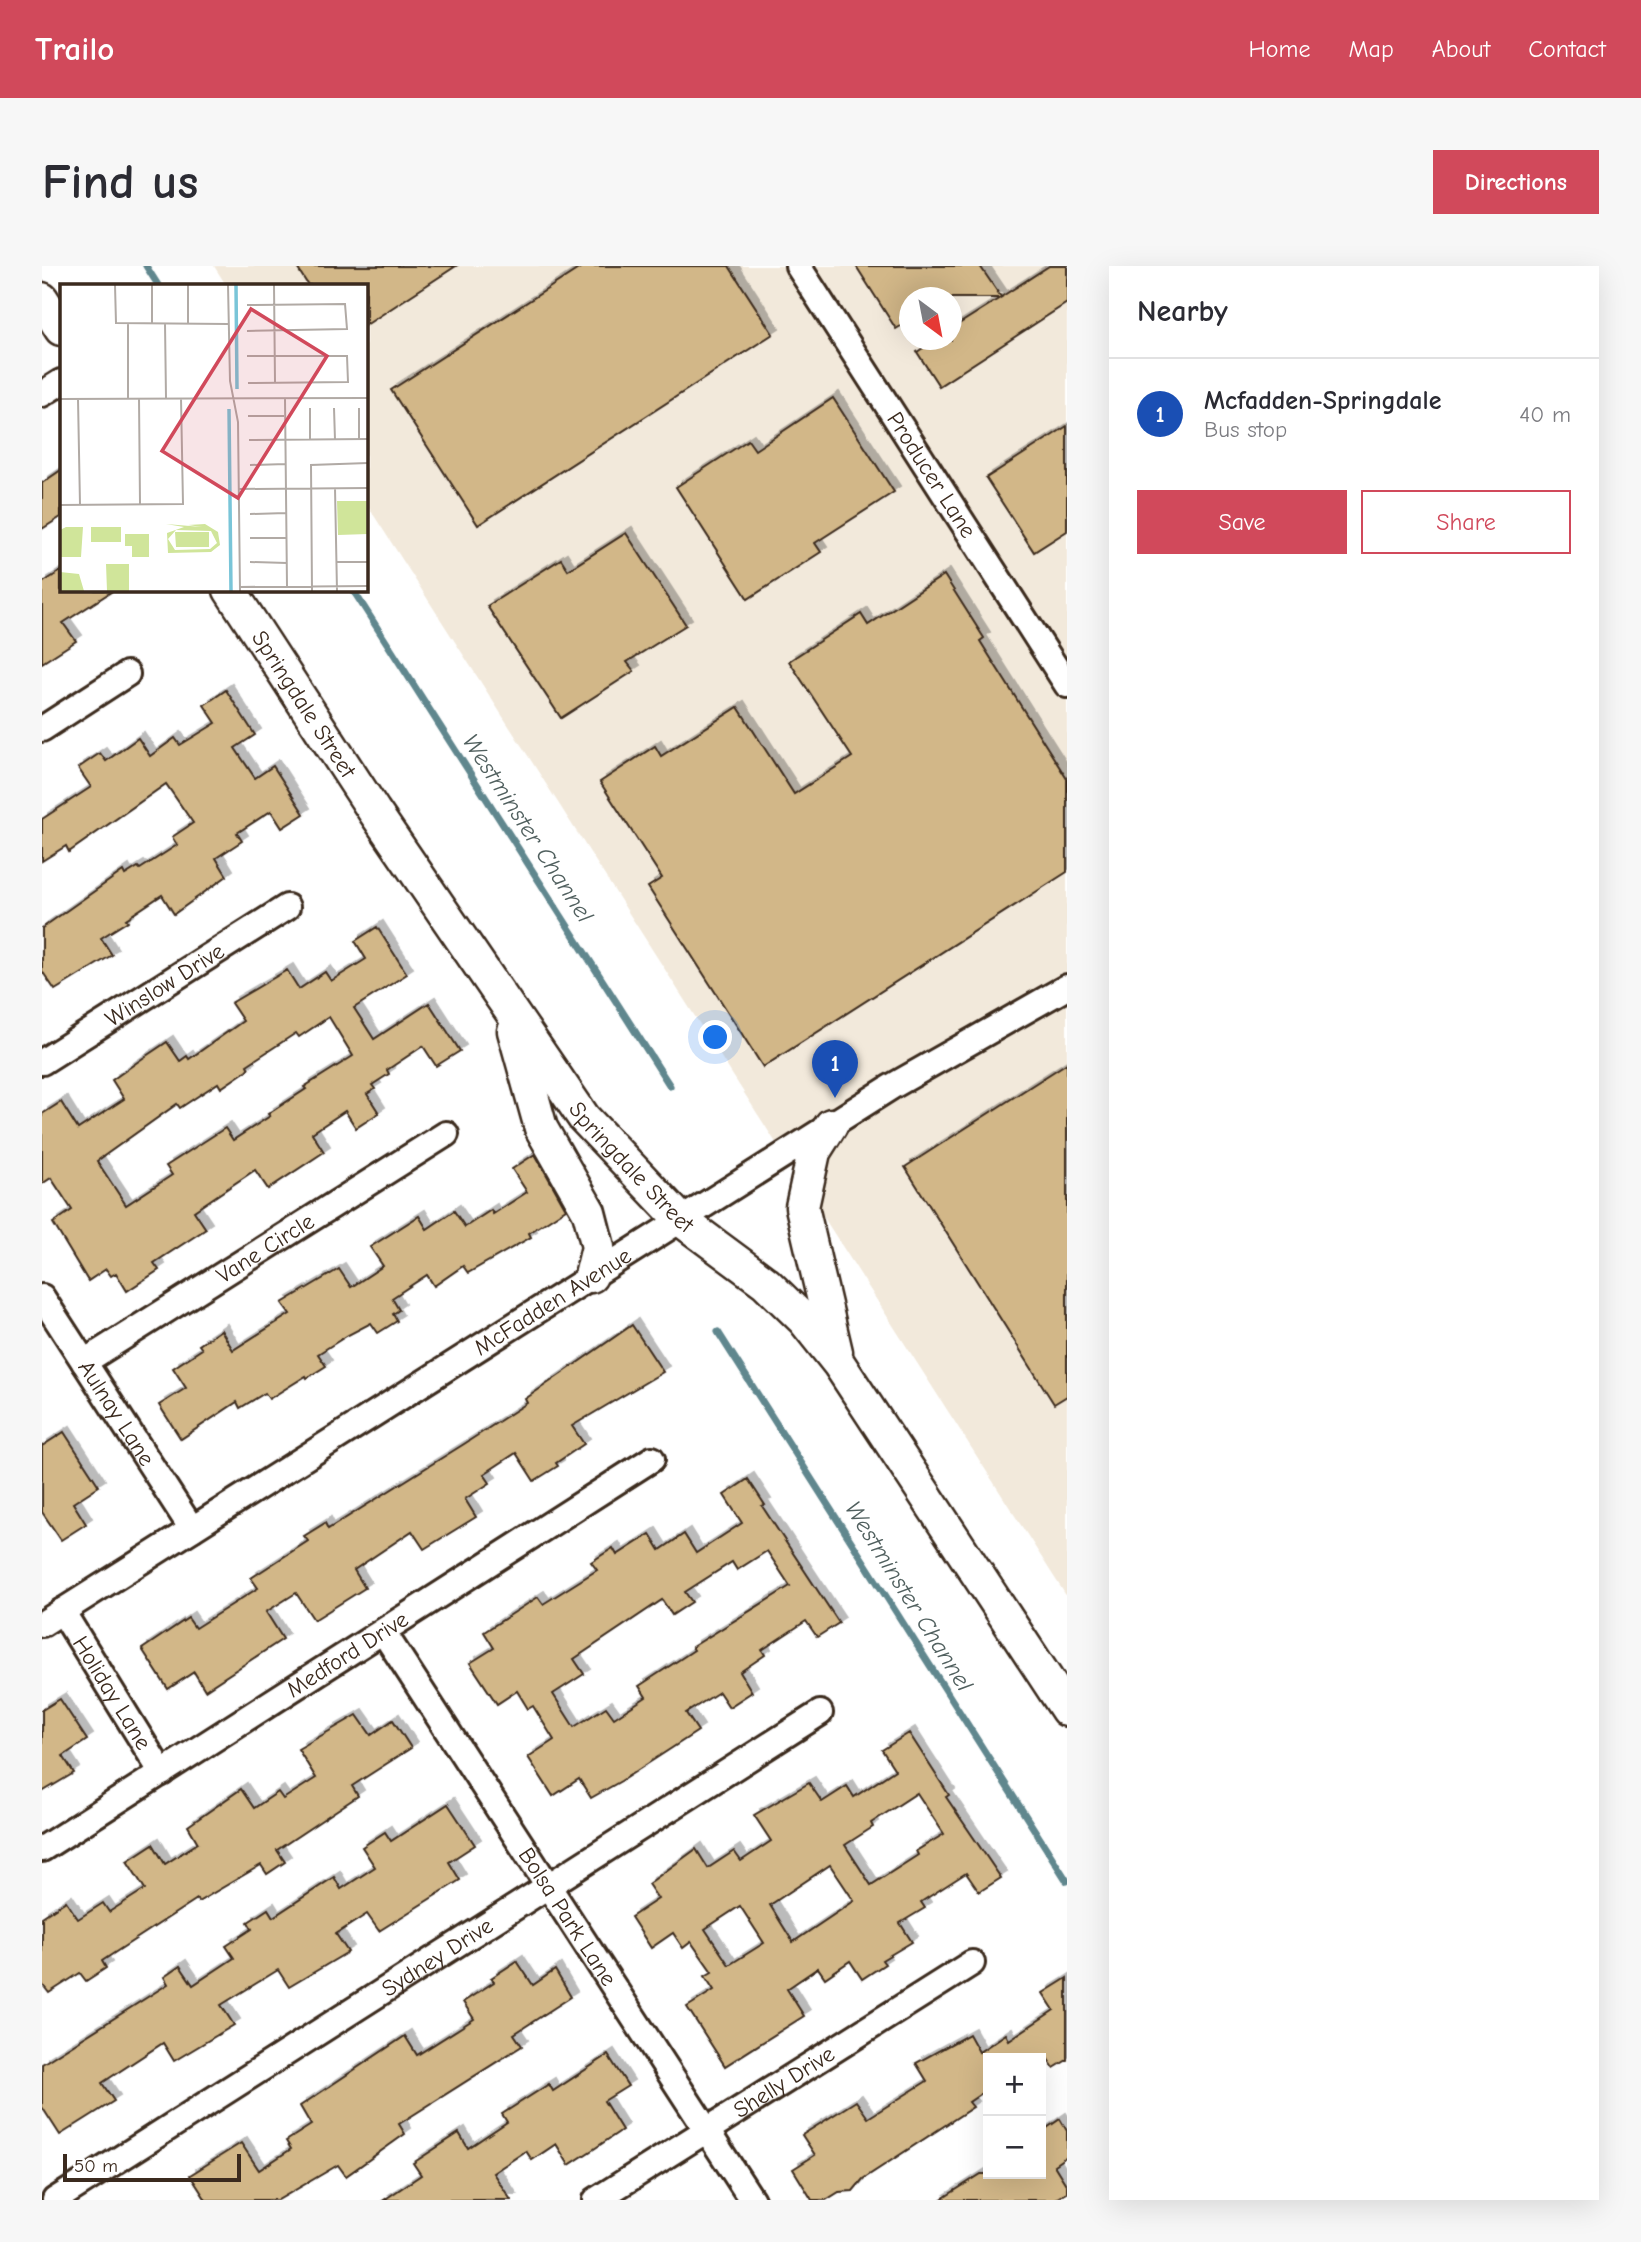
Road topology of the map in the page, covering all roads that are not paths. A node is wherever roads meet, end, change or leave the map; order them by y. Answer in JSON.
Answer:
{"nodes":[{"id":1,"x":798,"y":266,"type":"edge"},
{"id":2,"x":42,"y":299,"type":"edge"},
{"id":3,"x":60,"y":327,"type":"edge"},
{"id":4,"x":60,"y":383,"type":"edge"},
{"id":5,"x":42,"y":394,"type":"edge"},
{"id":6,"x":231,"y":592,"type":"edge"},
{"id":7,"x":127,"y":674,"type":"dead end"},
{"id":8,"x":1067,"y":685,"type":"edge"},
{"id":9,"x":42,"y":729,"type":"edge"},
{"id":10,"x":287,"y":907,"type":"dead end"},
{"id":11,"x":1067,"y":986,"type":"edge"},
{"id":12,"x":508,"y":1010,"type":"junction"},
{"id":13,"x":42,"y":1062,"type":"edge"},
{"id":14,"x":831,"y":1125,"type":"junction"},
{"id":15,"x":446,"y":1134,"type":"dead end"},
{"id":16,"x":681,"y":1220,"type":"junction"},
{"id":17,"x":591,"y":1276,"type":"junction"},
{"id":18,"x":42,"y":1297,"type":"edge"},
{"id":19,"x":84,"y":1362,"type":"junction"},
{"id":20,"x":839,"y":1364,"type":"junction"},
{"id":21,"x":652,"y":1459,"type":"dead end"},
{"id":22,"x":192,"y":1529,"type":"junction"},
{"id":23,"x":52,"y":1618,"type":"edge"},
{"id":24,"x":384,"y":1633,"type":"junction"},
{"id":25,"x":1067,"y":1710,"type":"edge"},
{"id":26,"x":820,"y":1713,"type":"dead end"},
{"id":27,"x":162,"y":1773,"type":"junction"},
{"id":28,"x":42,"y":1849,"type":"edge"},
{"id":29,"x":549,"y":1887,"type":"junction"},
{"id":30,"x":971,"y":1963,"type":"dead end"},
{"id":31,"x":706,"y":2130,"type":"junction"},
{"id":32,"x":55,"y":2200,"type":"edge"},
{"id":33,"x":596,"y":2200,"type":"edge"},
{"id":34,"x":752,"y":2200,"type":"edge"}],
"edges":[{"from":1,"to":8,"type":"street","name":"Producer Lane"},
{"from":2,"to":3,"type":"main road"},
{"from":4,"to":5,"type":"street"},
{"from":6,"to":12,"type":"main road","name":"Springdale Street"},
{"from":7,"to":9,"type":"street"},
{"from":10,"to":13,"type":"street","name":"Winslow Drive"},
{"from":11,"to":14,"type":"street","name":"McFadden Avenue"},
{"from":12,"to":16,"type":"main road","name":"Springdale Street"},
{"from":12,"to":17,"type":"main road"},
{"from":14,"to":16,"type":"street","name":"McFadden Avenue"},
{"from":14,"to":20,"type":"main road"},
{"from":15,"to":19,"type":"street","name":"Vane Circle"},
{"from":16,"to":17,"type":"street","name":"McFadden Avenue"},
{"from":16,"to":20,"type":"main road","name":"Springdale Street"},
{"from":17,"to":22,"type":"street","name":"McFadden Avenue"},
{"from":18,"to":19,"type":"street","name":"Aulnay Lane"},
{"from":19,"to":22,"type":"street","name":"Aulnay Lane"},
{"from":20,"to":25,"type":"main road","name":"Springdale Street"},
{"from":21,"to":24,"type":"street","name":"Medford Drive"},
{"from":22,"to":23,"type":"street","name":"McFadden Avenue"},
{"from":23,"to":27,"type":"street","name":"Holiday Lane"},
{"from":24,"to":27,"type":"street","name":"Medford Drive"},
{"from":24,"to":29,"type":"street","name":"Bolsa Park Lane"},
{"from":26,"to":29,"type":"street","name":"Sydney Drive"},
{"from":27,"to":28,"type":"street","name":"Medford Drive"},
{"from":29,"to":31,"type":"street","name":"Bolsa Park Lane"},
{"from":29,"to":32,"type":"street","name":"Sydney Drive"},
{"from":30,"to":31,"type":"street","name":"Shelly Drive"},
{"from":31,"to":33,"type":"street","name":"Shelly Drive"},
{"from":31,"to":34,"type":"street","name":"Bolsa Park Lane"}]}
